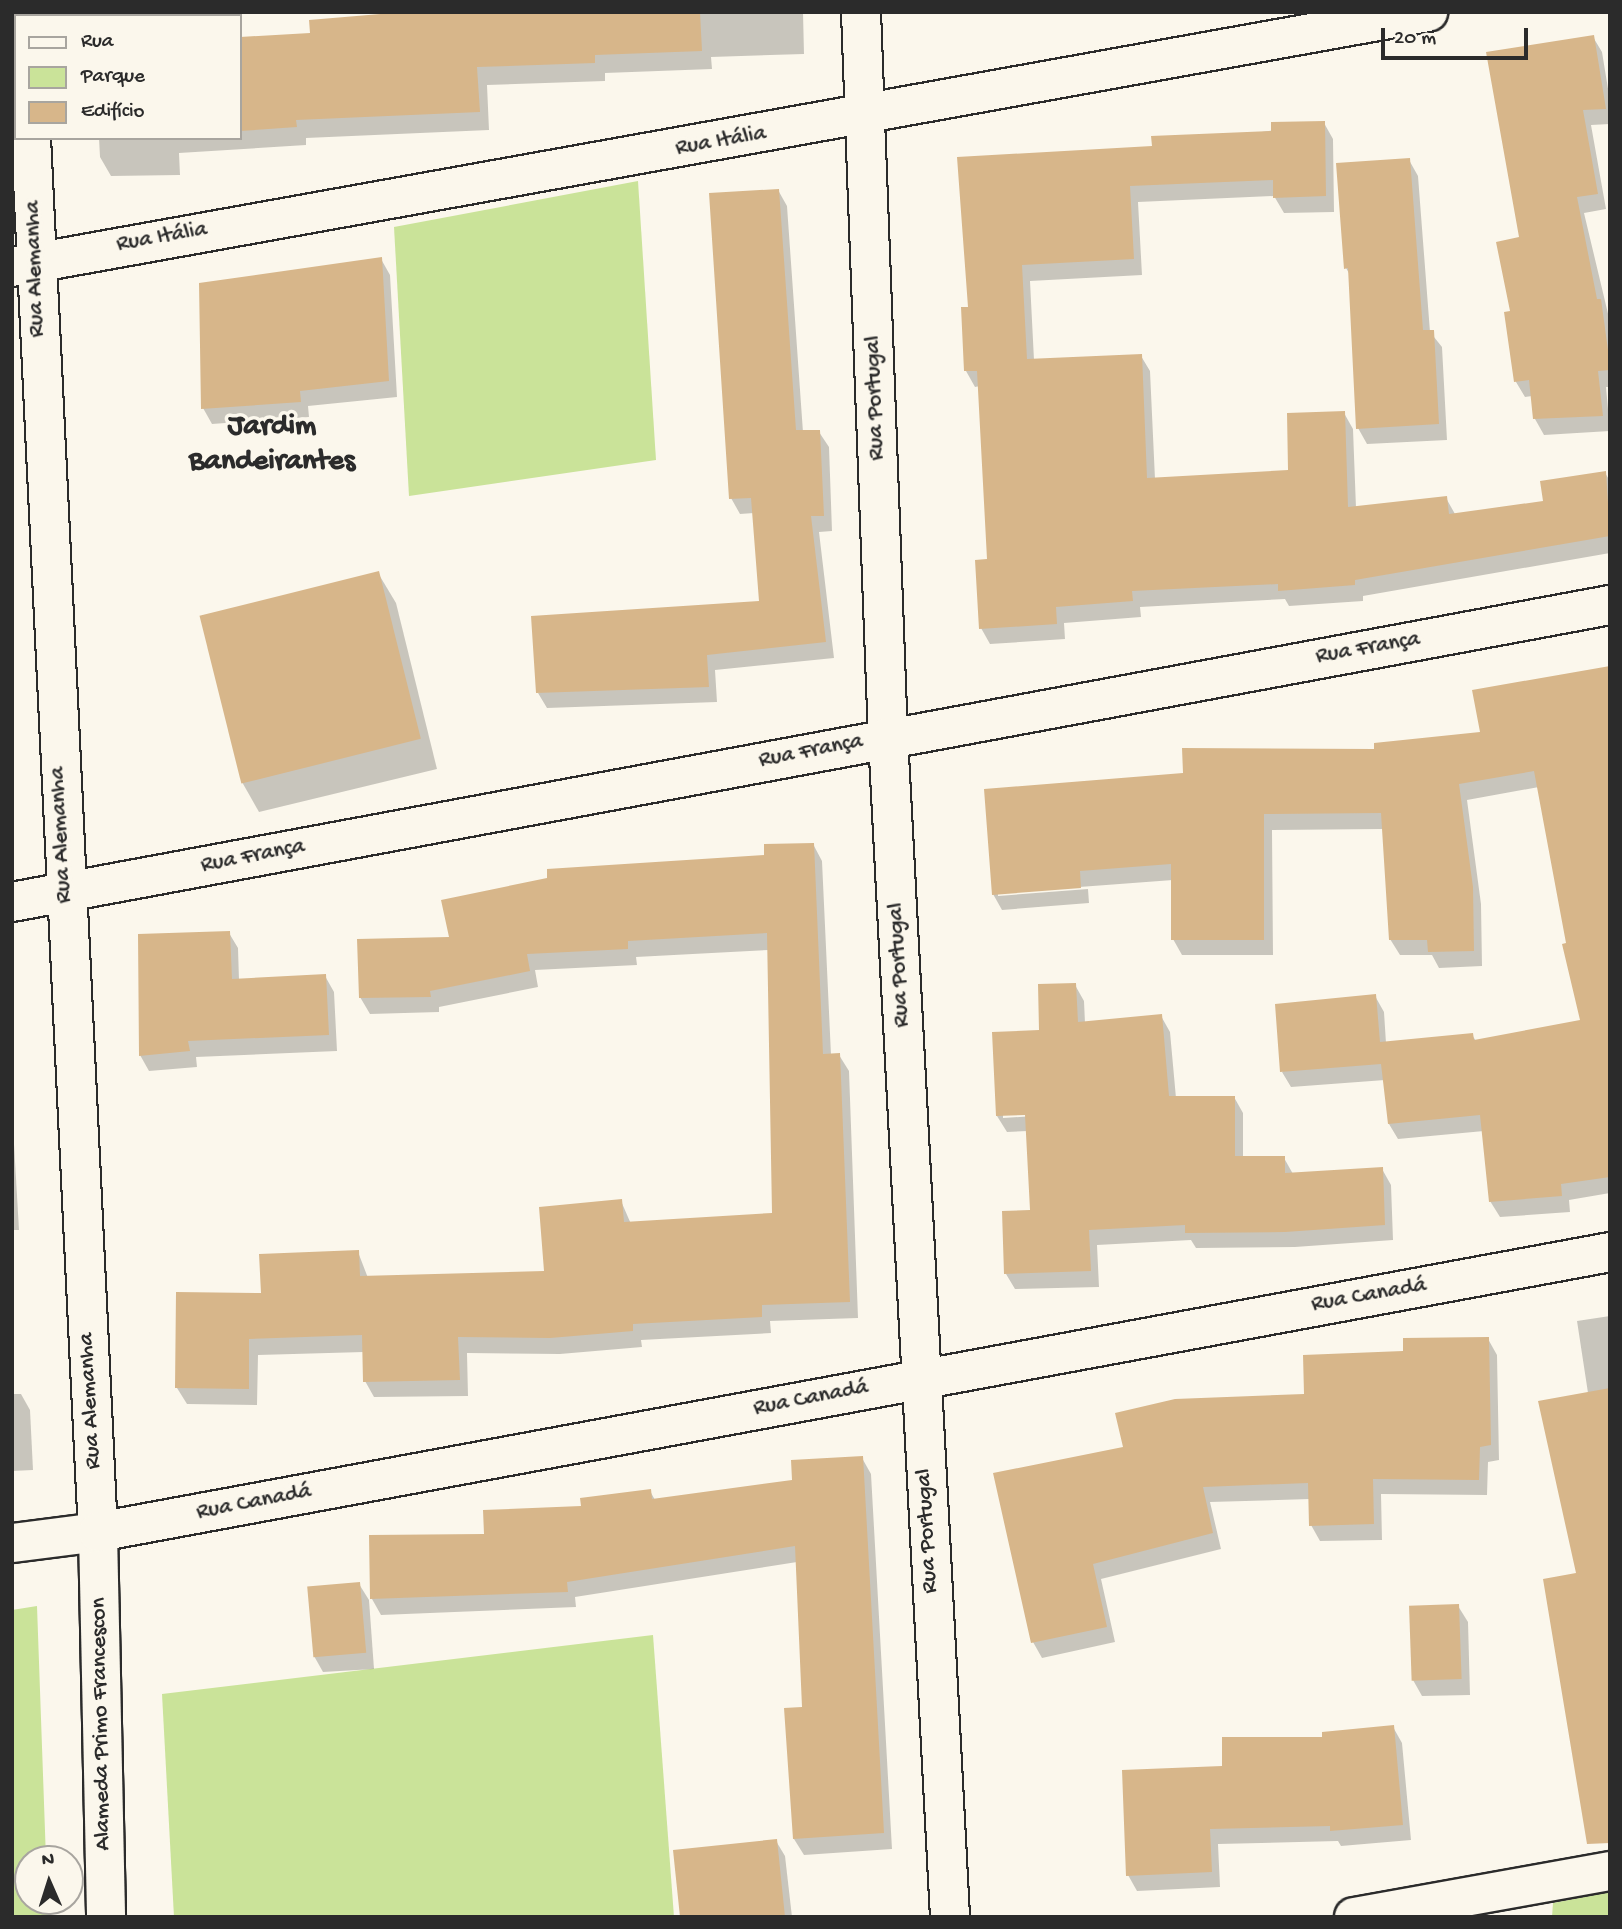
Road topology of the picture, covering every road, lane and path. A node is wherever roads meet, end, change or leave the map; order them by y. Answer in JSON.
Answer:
{"nodes":[{"id":1,"x":861,"y":12,"type":"edge"},
{"id":2,"x":1429,"y":12,"type":"edge"},
{"id":3,"x":866,"y":117,"type":"junction"},
{"id":4,"x":31,"y":140,"type":"edge"},
{"id":5,"x":24,"y":264,"type":"edge"},
{"id":6,"x":1610,"y":605,"type":"edge"},
{"id":7,"x":888,"y":737,"type":"junction"},
{"id":8,"x":65,"y":892,"type":"junction"},
{"id":9,"x":12,"y":902,"type":"edge"},
{"id":10,"x":1610,"y":1252,"type":"edge"},
{"id":11,"x":920,"y":1378,"type":"junction"},
{"id":12,"x":98,"y":1532,"type":"junction"},
{"id":13,"x":12,"y":1544,"type":"edge"},
{"id":14,"x":1610,"y":1871,"type":"edge"},
{"id":15,"x":106,"y":1917,"type":"edge"},
{"id":16,"x":950,"y":1917,"type":"edge"},
{"id":17,"x":1354,"y":1917,"type":"edge"}],
"edges":[{"from":1,"to":3,"type":"street","name":"Rua Portugal"},
{"from":2,"to":3,"type":"street","name":"Rua Itália"},
{"from":3,"to":5,"type":"street","name":"Rua Itália"},
{"from":3,"to":7,"type":"street","name":"Rua Portugal"},
{"from":4,"to":5,"type":"street","name":"Rua Alemanha"},
{"from":5,"to":8,"type":"street","name":"Rua Alemanha"},
{"from":6,"to":7,"type":"street","name":"Rua França"},
{"from":7,"to":8,"type":"street","name":"Rua França"},
{"from":7,"to":11,"type":"street","name":"Rua Portugal"},
{"from":8,"to":9,"type":"street","name":"Rua França"},
{"from":8,"to":12,"type":"street","name":"Rua Alemanha"},
{"from":10,"to":11,"type":"street","name":"Rua Canadá"},
{"from":11,"to":12,"type":"street","name":"Rua Canadá"},
{"from":11,"to":16,"type":"street","name":"Rua Portugal"},
{"from":12,"to":13,"type":"street","name":"Rua Canadá"},
{"from":12,"to":15,"type":"street","name":"Alameda Primo Francescon"},
{"from":14,"to":17,"type":"street"}]}
